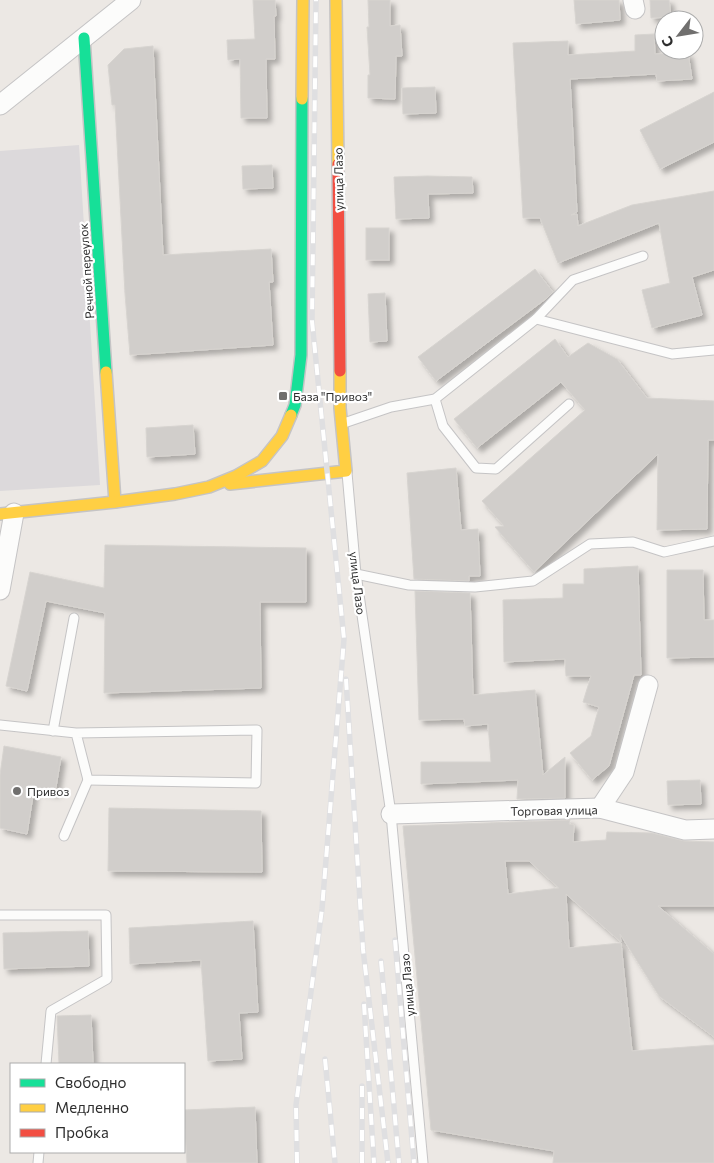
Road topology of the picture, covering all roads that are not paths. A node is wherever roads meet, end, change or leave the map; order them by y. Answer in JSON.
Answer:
{"nodes":[{"id":1,"x":126,"y":0,"type":"edge"},
{"id":2,"x":303,"y":0,"type":"edge"},
{"id":3,"x":336,"y":0,"type":"edge"},
{"id":4,"x":84,"y":38,"type":"junction"},
{"id":5,"x":0,"y":105,"type":"edge"},
{"id":6,"x":643,"y":256,"type":"dead end"},
{"id":7,"x":536,"y":319,"type":"junction"},
{"id":8,"x":714,"y":350,"type":"edge"},
{"id":9,"x":435,"y":399,"type":"junction"},
{"id":10,"x":568,"y":404,"type":"dead end"},
{"id":11,"x":342,"y":424,"type":"junction"},
{"id":12,"x":346,"y":471,"type":"junction"},
{"id":13,"x":209,"y":487,"type":"junction"},
{"id":14,"x":115,"y":502,"type":"junction"},
{"id":15,"x":7,"y":514,"type":"edge"},
{"id":16,"x":714,"y":541,"type":"edge"},
{"id":17,"x":356,"y":574,"type":"junction"},
{"id":18,"x":0,"y":590,"type":"edge"},
{"id":19,"x":74,"y":618,"type":"dead end"},
{"id":20,"x":648,"y":685,"type":"dead end"},
{"id":21,"x":0,"y":725,"type":"edge"},
{"id":22,"x":53,"y":731,"type":"junction"},
{"id":23,"x":76,"y":733,"type":"junction"},
{"id":24,"x":88,"y":780,"type":"junction"},
{"id":25,"x":600,"y":808,"type":"junction"},
{"id":26,"x":392,"y":814,"type":"junction"},
{"id":27,"x":714,"y":829,"type":"edge"},
{"id":28,"x":64,"y":836,"type":"dead end"},
{"id":29,"x":0,"y":915,"type":"edge"},
{"id":30,"x":46,"y":1063,"type":"edge"},
{"id":31,"x":423,"y":1163,"type":"edge"}],
"edges":[{"from":1,"to":4,"type":"street"},
{"from":2,"to":13,"type":"main road"},
{"from":3,"to":11,"type":"main road","name":"улица Лазо"},
{"from":4,"to":5,"type":"street"},
{"from":4,"to":14,"type":"main road","name":"Речной переулок"},
{"from":6,"to":7,"type":"lane"},
{"from":7,"to":8,"type":"lane"},
{"from":7,"to":9,"type":"lane"},
{"from":9,"to":10,"type":"lane"},
{"from":9,"to":11,"type":"lane"},
{"from":11,"to":12,"type":"main road","name":"улица Лазо"},
{"from":12,"to":13,"type":"main road"},
{"from":12,"to":17,"type":"lane","name":"улица Лазо"},
{"from":13,"to":14,"type":"main road"},
{"from":14,"to":15,"type":"main road"},
{"from":15,"to":18,"type":"street"},
{"from":16,"to":17,"type":"lane"},
{"from":17,"to":26,"type":"lane","name":"улица Лазо"},
{"from":19,"to":22,"type":"lane"},
{"from":20,"to":25,"type":"street"},
{"from":21,"to":22,"type":"lane"},
{"from":22,"to":23,"type":"lane"},
{"from":23,"to":24,"type":"lane"},
{"from":23,"to":24,"type":"lane"},
{"from":24,"to":28,"type":"lane"},
{"from":25,"to":26,"type":"street","name":"Торговая улица"},
{"from":25,"to":27,"type":"street","name":"Торговая улица"},
{"from":26,"to":31,"type":"lane","name":"улица Лазо"},
{"from":29,"to":30,"type":"lane"}]}
